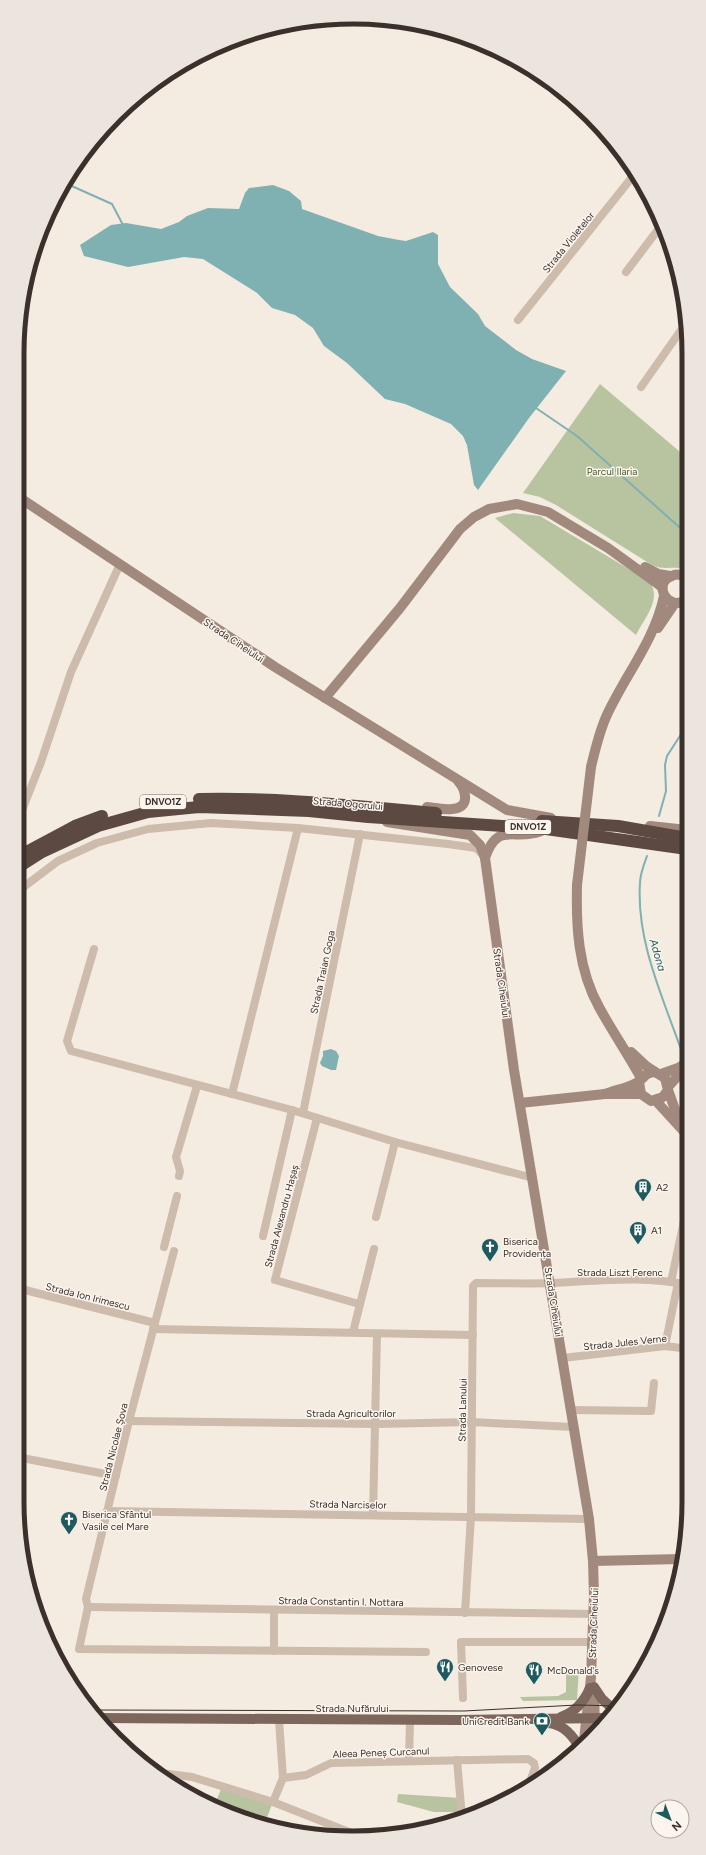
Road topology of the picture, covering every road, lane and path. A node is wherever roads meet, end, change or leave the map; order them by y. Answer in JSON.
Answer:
{"nodes":[{"id":1,"x":632,"y":178,"type":"edge"},
{"id":2,"x":658,"y":230,"type":"edge"},
{"id":3,"x":626,"y":272,"type":"dead end"},
{"id":4,"x":518,"y":320,"type":"dead end"},
{"id":5,"x":681,"y":329,"type":"edge"},
{"id":6,"x":641,"y":386,"type":"dead end"},
{"id":7,"x":24,"y":501,"type":"edge"},
{"id":8,"x":608,"y":548,"type":"junction"},
{"id":9,"x":120,"y":564,"type":"junction"},
{"id":10,"x":670,"y":576,"type":"junction"},
{"id":11,"x":682,"y":576,"type":"edge"},
{"id":12,"x":663,"y":591,"type":"junction"},
{"id":13,"x":682,"y":602,"type":"edge"},
{"id":14,"x":682,"y":603,"type":"edge"},
{"id":15,"x":639,"y":656,"type":"junction"},
{"id":16,"x":325,"y":698,"type":"junction"},
{"id":17,"x":455,"y":778,"type":"junction"},
{"id":18,"x":24,"y":803,"type":"edge"},
{"id":19,"x":357,"y":806,"type":"junction"},
{"id":20,"x":368,"y":817,"type":"junction"},
{"id":21,"x":577,"y":823,"type":"junction"},
{"id":22,"x":618,"y":826,"type":"junction"},
{"id":23,"x":298,"y":828,"type":"junction"},
{"id":24,"x":546,"y":829,"type":"junction"},
{"id":25,"x":682,"y":830,"type":"edge"},
{"id":26,"x":360,"y":834,"type":"junction"},
{"id":27,"x":682,"y":837,"type":"edge"},
{"id":28,"x":682,"y":848,"type":"edge"},
{"id":29,"x":24,"y":853,"type":"edge"},
{"id":30,"x":485,"y":858,"type":"junction"},
{"id":31,"x":24,"y":864,"type":"edge"},
{"id":32,"x":24,"y":887,"type":"edge"},
{"id":33,"x":94,"y":949,"type":"dead end"},
{"id":34,"x":622,"y":1043,"type":"junction"},
{"id":35,"x":682,"y":1066,"type":"edge"},
{"id":36,"x":658,"y":1073,"type":"junction"},
{"id":37,"x":682,"y":1073,"type":"edge"},
{"id":38,"x":640,"y":1080,"type":"junction"},
{"id":39,"x":197,"y":1086,"type":"junction"},
{"id":40,"x":668,"y":1089,"type":"junction"},
{"id":41,"x":232,"y":1094,"type":"junction"},
{"id":42,"x":605,"y":1094,"type":"junction"},
{"id":43,"x":641,"y":1094,"type":"junction"},
{"id":44,"x":656,"y":1101,"type":"junction"},
{"id":45,"x":520,"y":1103,"type":"junction"},
{"id":46,"x":292,"y":1110,"type":"junction"},
{"id":47,"x":303,"y":1113,"type":"junction"},
{"id":48,"x":317,"y":1118,"type":"junction"},
{"id":49,"x":682,"y":1125,"type":"edge"},
{"id":50,"x":682,"y":1130,"type":"edge"},
{"id":51,"x":395,"y":1142,"type":"junction"},
{"id":52,"x":178,"y":1176,"type":"dead end"},
{"id":53,"x":533,"y":1178,"type":"junction"},
{"id":54,"x":177,"y":1196,"type":"dead end"},
{"id":55,"x":376,"y":1217,"type":"dead end"},
{"id":56,"x":262,"y":1236,"type":"dead end"},
{"id":57,"x":682,"y":1239,"type":"edge"},
{"id":58,"x":164,"y":1248,"type":"dead end"},
{"id":59,"x":374,"y":1249,"type":"dead end"},
{"id":60,"x":174,"y":1251,"type":"dead end"},
{"id":61,"x":675,"y":1282,"type":"junction"},
{"id":62,"x":551,"y":1283,"type":"junction"},
{"id":63,"x":682,"y":1284,"type":"edge"},
{"id":64,"x":24,"y":1290,"type":"edge"},
{"id":65,"x":359,"y":1304,"type":"junction"},
{"id":66,"x":154,"y":1326,"type":"junction"},
{"id":67,"x":352,"y":1332,"type":"junction"},
{"id":68,"x":377,"y":1334,"type":"junction"},
{"id":69,"x":473,"y":1335,"type":"junction"},
{"id":70,"x":665,"y":1346,"type":"junction"},
{"id":71,"x":682,"y":1347,"type":"edge"},
{"id":72,"x":563,"y":1358,"type":"junction"},
{"id":73,"x":654,"y":1383,"type":"dead end"},
{"id":74,"x":570,"y":1410,"type":"junction"},
{"id":75,"x":129,"y":1421,"type":"junction"},
{"id":76,"x":472,"y":1422,"type":"junction"},
{"id":77,"x":376,"y":1424,"type":"junction"},
{"id":78,"x":573,"y":1427,"type":"junction"},
{"id":79,"x":24,"y":1458,"type":"edge"},
{"id":80,"x":116,"y":1476,"type":"junction"},
{"id":81,"x":107,"y":1511,"type":"junction"},
{"id":82,"x":373,"y":1515,"type":"junction"},
{"id":83,"x":471,"y":1516,"type":"junction"},
{"id":84,"x":589,"y":1519,"type":"junction"},
{"id":85,"x":677,"y":1559,"type":"edge"},
{"id":86,"x":593,"y":1561,"type":"junction"},
{"id":87,"x":88,"y":1607,"type":"junction"},
{"id":88,"x":274,"y":1610,"type":"junction"},
{"id":89,"x":466,"y":1613,"type":"junction"},
{"id":90,"x":593,"y":1614,"type":"junction"},
{"id":91,"x":592,"y":1642,"type":"junction"},
{"id":92,"x":274,"y":1651,"type":"junction"},
{"id":93,"x":426,"y":1652,"type":"dead end"},
{"id":94,"x":592,"y":1684,"type":"junction"},
{"id":95,"x":463,"y":1698,"type":"dead end"},
{"id":96,"x":611,"y":1706,"type":"edge"},
{"id":97,"x":105,"y":1718,"type":"edge"},
{"id":98,"x":591,"y":1718,"type":"junction"},
{"id":99,"x":601,"y":1718,"type":"edge"},
{"id":100,"x":526,"y":1719,"type":"junction"},
{"id":101,"x":556,"y":1719,"type":"junction"},
{"id":102,"x":279,"y":1720,"type":"junction"},
{"id":103,"x":410,"y":1720,"type":"junction"},
{"id":104,"x":594,"y":1726,"type":"edge"},
{"id":105,"x":585,"y":1735,"type":"edge"},
{"id":106,"x":577,"y":1743,"type":"edge"},
{"id":107,"x":458,"y":1760,"type":"junction"},
{"id":108,"x":409,"y":1761,"type":"junction"},
{"id":109,"x":167,"y":1774,"type":"edge"},
{"id":110,"x":283,"y":1778,"type":"junction"},
{"id":111,"x":531,"y":1779,"type":"edge"},
{"id":112,"x":273,"y":1802,"type":"junction"},
{"id":113,"x":462,"y":1813,"type":"edge"},
{"id":114,"x":346,"y":1831,"type":"edge"}],
"edges":[{"from":1,"to":4,"type":"street","name":"Strada Violetelor"},
{"from":2,"to":3,"type":"street"},
{"from":5,"to":6,"type":"street"},
{"from":7,"to":9,"type":"street","name":"Strada Ciheiului"},
{"from":8,"to":10,"type":"street"},
{"from":8,"to":12,"type":"street"},
{"from":8,"to":16,"type":"street"},
{"from":9,"to":16,"type":"street","name":"Strada Ciheiului"},
{"from":9,"to":18,"type":"street"},
{"from":10,"to":11,"type":"street"},
{"from":10,"to":12,"type":"street"},
{"from":12,"to":13,"type":"street"},
{"from":12,"to":15,"type":"street"},
{"from":14,"to":15,"type":"street"},
{"from":15,"to":34,"type":"street","bridge":true},
{"from":16,"to":17,"type":"street","name":"Strada Ciheiului"},
{"from":17,"to":19,"type":"street","name":"Strada Ciheiului"},
{"from":17,"to":21,"type":"street","name":"Strada Ciheiului"},
{"from":19,"to":21,"type":"highway","name":"Strada Ogorului","number":"DNVO1Z"},
{"from":19,"to":29,"type":"highway","name":"Strada Ogorului","number":"DNVO1Z"},
{"from":20,"to":24,"type":"highway","name":"Strada Ogorului","number":"DNVO1Z"},
{"from":20,"to":30,"type":"street","name":"Strada Ciheiului"},
{"from":20,"to":31,"type":"highway","name":"Strada Ogorului","number":"DNVO1Z"},
{"from":21,"to":22,"type":"highway","name":"Strada Ogorului","number":"DNVO1Z"},
{"from":22,"to":25,"type":"street"},
{"from":22,"to":27,"type":"highway","name":"Strada Ogorului","number":"DNVO1Z"},
{"from":23,"to":26,"type":"street"},
{"from":23,"to":32,"type":"street"},
{"from":23,"to":41,"type":"street"},
{"from":24,"to":28,"type":"highway","name":"Strada Ogorului","number":"DNVO1Z"},
{"from":24,"to":30,"type":"street"},
{"from":26,"to":30,"type":"street"},
{"from":26,"to":47,"type":"street","name":"Strada Traian Goga"},
{"from":30,"to":45,"type":"street","name":"Strada Ciheiului"},
{"from":33,"to":39,"type":"street"},
{"from":34,"to":36,"type":"street"},
{"from":34,"to":38,"type":"street"},
{"from":35,"to":36,"type":"street"},
{"from":36,"to":38,"type":"street"},
{"from":36,"to":40,"type":"street"},
{"from":37,"to":40,"type":"street"},
{"from":38,"to":42,"type":"street"},
{"from":38,"to":43,"type":"street"},
{"from":39,"to":41,"type":"street"},
{"from":39,"to":52,"type":"street"},
{"from":40,"to":44,"type":"street"},
{"from":40,"to":49,"type":"street"},
{"from":41,"to":46,"type":"street"},
{"from":42,"to":43,"type":"street"},
{"from":42,"to":45,"type":"street"},
{"from":43,"to":44,"type":"street"},
{"from":44,"to":50,"type":"street"},
{"from":45,"to":53,"type":"street","name":"Strada Ciheiului"},
{"from":46,"to":47,"type":"street"},
{"from":46,"to":56,"type":"street"},
{"from":47,"to":48,"type":"street"},
{"from":48,"to":51,"type":"street"},
{"from":48,"to":65,"type":"street","name":"Strada Alexandru Hașaș"},
{"from":51,"to":53,"type":"street"},
{"from":51,"to":55,"type":"street"},
{"from":53,"to":62,"type":"street","name":"Strada Ciheiului"},
{"from":54,"to":58,"type":"street"},
{"from":57,"to":61,"type":"street"},
{"from":59,"to":65,"type":"street"},
{"from":60,"to":66,"type":"street","name":"Strada Nicolae Șova"},
{"from":61,"to":62,"type":"street","name":"Strada Liszt Ferenc"},
{"from":61,"to":63,"type":"street","name":"Strada Liszt Ferenc"},
{"from":61,"to":70,"type":"street"},
{"from":62,"to":69,"type":"street","name":"Strada Lanului"},
{"from":62,"to":72,"type":"street","name":"Strada Ciheiului"},
{"from":64,"to":66,"type":"street","name":"Strada Ion Irimescu"},
{"from":65,"to":67,"type":"street"},
{"from":66,"to":67,"type":"street"},
{"from":66,"to":75,"type":"street","name":"Strada Nicolae Șova"},
{"from":67,"to":68,"type":"street"},
{"from":68,"to":69,"type":"street"},
{"from":68,"to":77,"type":"street"},
{"from":69,"to":76,"type":"street","name":"Strada Lanului"},
{"from":70,"to":71,"type":"street","name":"Strada Jules Verne"},
{"from":70,"to":72,"type":"street","name":"Strada Jules Verne"},
{"from":72,"to":74,"type":"street","name":"Strada Ciheiului"},
{"from":73,"to":74,"type":"street"},
{"from":74,"to":78,"type":"street","name":"Strada Ciheiului"},
{"from":75,"to":77,"type":"street","name":"Strada Agricultorilor"},
{"from":75,"to":80,"type":"street","name":"Strada Nicolae Șova"},
{"from":76,"to":77,"type":"street","name":"Strada Agricultorilor"},
{"from":76,"to":78,"type":"street","name":"Strada Agricultorilor"},
{"from":76,"to":83,"type":"street","name":"Strada Lanului"},
{"from":77,"to":82,"type":"street"},
{"from":78,"to":84,"type":"street","name":"Strada Ciheiului"},
{"from":79,"to":80,"type":"street"},
{"from":80,"to":81,"type":"street","name":"Strada Nicolae Șova"},
{"from":81,"to":82,"type":"street","name":"Strada Narciselor"},
{"from":81,"to":87,"type":"street","name":"Strada Nicolae Șova"},
{"from":82,"to":83,"type":"street","name":"Strada Narciselor"},
{"from":83,"to":84,"type":"street","name":"Strada Narciselor"},
{"from":83,"to":89,"type":"street","name":"Strada Lanului"},
{"from":84,"to":86,"type":"street","name":"Strada Ciheiului"},
{"from":85,"to":86,"type":"street"},
{"from":86,"to":90,"type":"street","name":"Strada Ciheiului"},
{"from":87,"to":88,"type":"street","name":"Strada Constantin I. Nottara"},
{"from":87,"to":92,"type":"street","name":"Strada Nicolae Șova"},
{"from":88,"to":89,"type":"street","name":"Strada Constantin I. Nottara"},
{"from":88,"to":92,"type":"street"},
{"from":89,"to":90,"type":"street","name":"Strada Constantin I. Nottara"},
{"from":90,"to":91,"type":"street","name":"Strada Ciheiului"},
{"from":91,"to":94,"type":"street","name":"Strada Ciheiului"},
{"from":91,"to":95,"type":"street"},
{"from":92,"to":93,"type":"street"},
{"from":94,"to":96,"type":"main road"},
{"from":94,"to":98,"type":"street","name":"Strada Ciheiului"},
{"from":94,"to":101,"type":"main road"},
{"from":97,"to":102,"type":"main road","name":"Strada Nufărului"},
{"from":98,"to":99,"type":"main road","name":"Strada Nufărului"},
{"from":98,"to":101,"type":"main road","name":"Strada Nufărului"},
{"from":98,"to":104,"type":"street"},
{"from":98,"to":105,"type":"street"},
{"from":100,"to":101,"type":"main road","name":"Strada Nufărului"},
{"from":100,"to":103,"type":"main road","name":"Strada Nufărului"},
{"from":100,"to":106,"type":"main road"},
{"from":102,"to":103,"type":"main road","name":"Strada Nufărului"},
{"from":102,"to":110,"type":"street"},
{"from":103,"to":108,"type":"street"},
{"from":107,"to":108,"type":"street","name":"Aleea Peneș Curcanul"},
{"from":107,"to":111,"type":"street","name":"Aleea Peneș Curcanul"},
{"from":107,"to":113,"type":"street"},
{"from":108,"to":110,"type":"street","name":"Aleea Peneș Curcanul"},
{"from":109,"to":112,"type":"street"},
{"from":110,"to":112,"type":"street"},
{"from":112,"to":114,"type":"street"}]}
